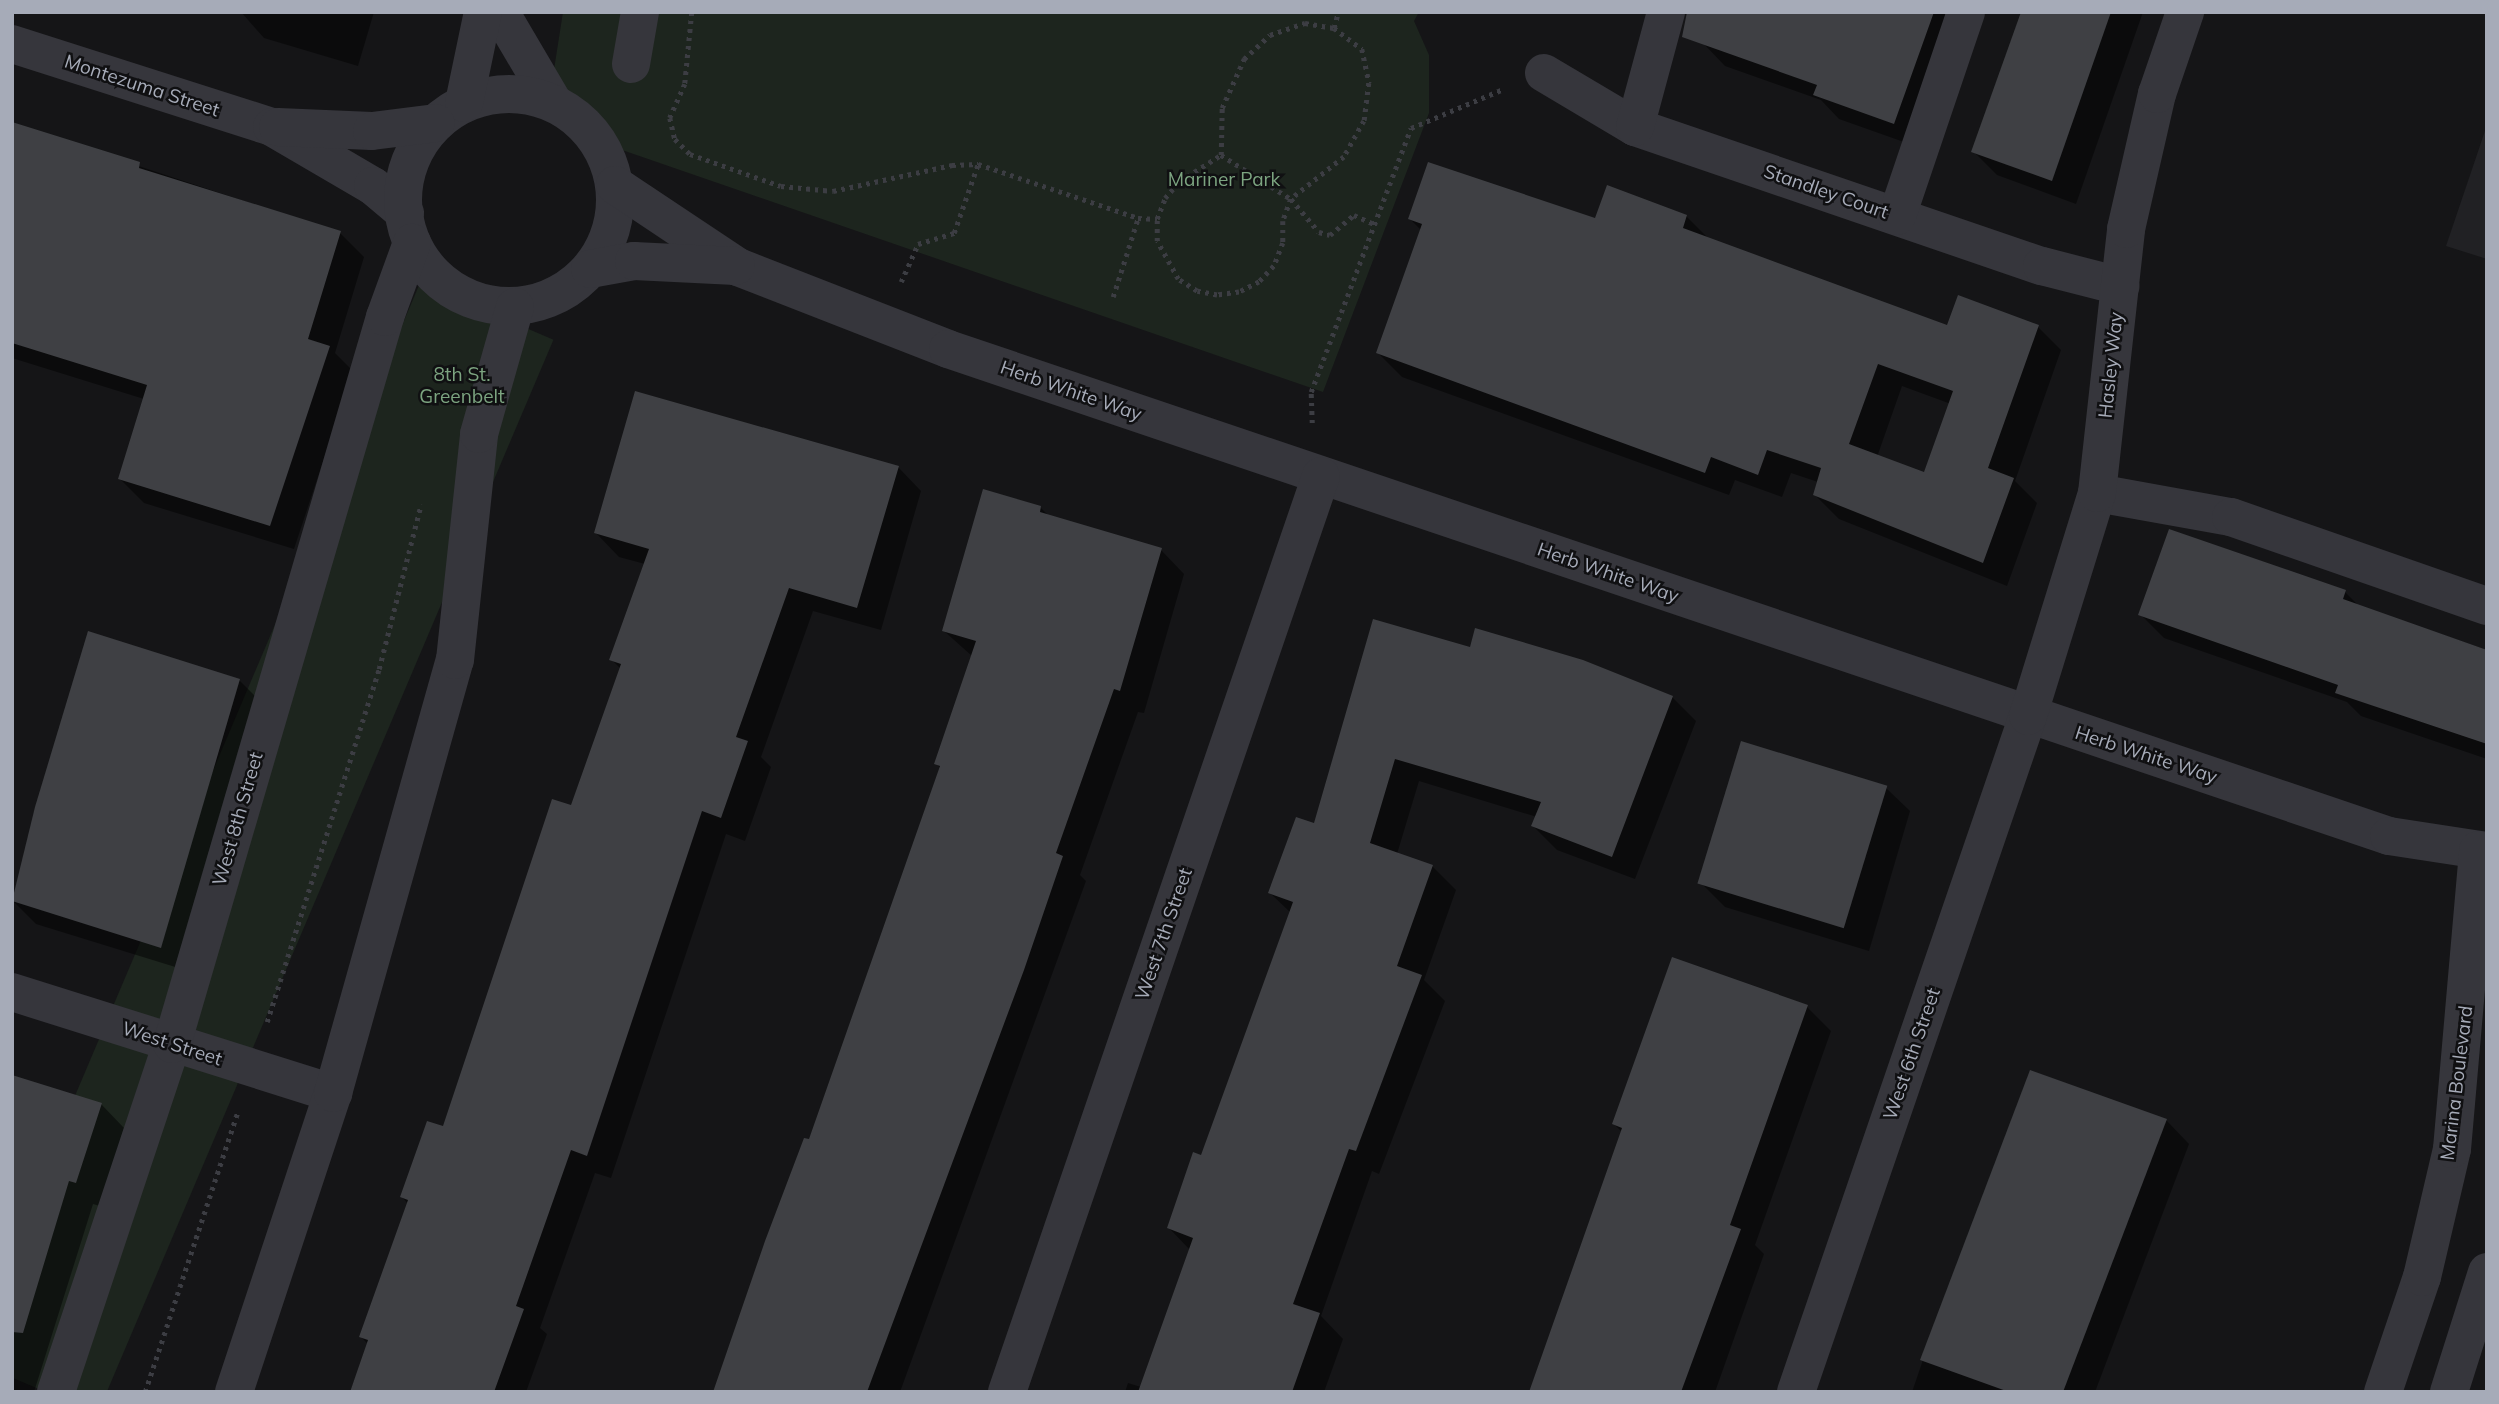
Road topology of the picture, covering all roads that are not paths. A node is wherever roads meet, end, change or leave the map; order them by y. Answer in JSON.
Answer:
{"nodes":[{"id":1,"x":483,"y":12,"type":"edge"},
{"id":2,"x":500,"y":12,"type":"edge"},
{"id":3,"x":640,"y":12,"type":"edge"},
{"id":4,"x":1666,"y":12,"type":"edge"},
{"id":5,"x":1966,"y":12,"type":"edge"},
{"id":6,"x":2185,"y":12,"type":"edge"},
{"id":7,"x":12,"y":44,"type":"edge"},
{"id":8,"x":631,"y":64,"type":"dead end"},
{"id":9,"x":1544,"y":73,"type":"road end"},
{"id":10,"x":553,"y":102,"type":"junction"},
{"id":11,"x":450,"y":113,"type":"junction"},
{"id":12,"x":272,"y":127,"type":"junction"},
{"id":13,"x":1635,"y":127,"type":"junction"},
{"id":14,"x":615,"y":186,"type":"junction"},
{"id":15,"x":1897,"y":216,"type":"junction"},
{"id":16,"x":408,"y":228,"type":"junction"},
{"id":17,"x":738,"y":267,"type":"junction"},
{"id":18,"x":590,"y":269,"type":"junction"},
{"id":19,"x":2120,"y":286,"type":"junction"},
{"id":20,"x":515,"y":307,"type":"junction"},
{"id":21,"x":1321,"y":476,"type":"junction"},
{"id":22,"x":2097,"y":493,"type":"junction"},
{"id":23,"x":2487,"y":606,"type":"edge"},
{"id":24,"x":2028,"y":716,"type":"junction"},
{"id":25,"x":2483,"y":850,"type":"edge"},
{"id":26,"x":12,"y":992,"type":"edge"},
{"id":27,"x":172,"y":1044,"type":"junction"},
{"id":28,"x":333,"y":1093,"type":"junction"},
{"id":29,"x":2487,"y":1272,"type":"edge"},
{"id":30,"x":56,"y":1392,"type":"edge"},
{"id":31,"x":234,"y":1392,"type":"edge"},
{"id":32,"x":1007,"y":1392,"type":"edge"},
{"id":33,"x":1796,"y":1392,"type":"edge"},
{"id":34,"x":2383,"y":1392,"type":"edge"},
{"id":35,"x":2449,"y":1392,"type":"edge"}],
"edges":[{"from":1,"to":11,"type":"street"},
{"from":2,"to":10,"type":"street"},
{"from":3,"to":8,"type":"street"},
{"from":4,"to":13,"type":"street"},
{"from":5,"to":15,"type":"street"},
{"from":6,"to":19,"type":"street","name":"Hasley Way"},
{"from":7,"to":12,"type":"street","name":"Montezuma Street"},
{"from":9,"to":13,"type":"street","name":"Standley Court"},
{"from":10,"to":11,"type":"street"},
{"from":10,"to":14,"type":"street"},
{"from":11,"to":12,"type":"street","name":"Montezuma Street"},
{"from":11,"to":16,"type":"street"},
{"from":12,"to":16,"type":"street","name":"Montezuma Street"},
{"from":13,"to":15,"type":"street","name":"Standley Court"},
{"from":14,"to":17,"type":"street","name":"Herb White Way"},
{"from":14,"to":18,"type":"street"},
{"from":15,"to":19,"type":"street","name":"Standley Court"},
{"from":16,"to":20,"type":"street"},
{"from":16,"to":27,"type":"street","name":"West 8th Street"},
{"from":17,"to":18,"type":"street","name":"Herb White Way"},
{"from":17,"to":21,"type":"street","name":"Herb White Way"},
{"from":18,"to":20,"type":"street"},
{"from":19,"to":22,"type":"street","name":"Hasley Way"},
{"from":20,"to":28,"type":"street"},
{"from":21,"to":24,"type":"street","name":"Herb White Way"},
{"from":21,"to":32,"type":"street","name":"West 7th Street"},
{"from":22,"to":23,"type":"street"},
{"from":22,"to":24,"type":"street","name":"Hasley Way"},
{"from":24,"to":25,"type":"street","name":"Herb White Way"},
{"from":24,"to":33,"type":"street","name":"West 6th Street"},
{"from":25,"to":34,"type":"street","name":"Marina Boulevard"},
{"from":26,"to":27,"type":"street","name":"West Street"},
{"from":27,"to":28,"type":"street","name":"West Street"},
{"from":27,"to":30,"type":"street","name":"West 8th Street"},
{"from":28,"to":31,"type":"street"},
{"from":29,"to":35,"type":"street"}]}
